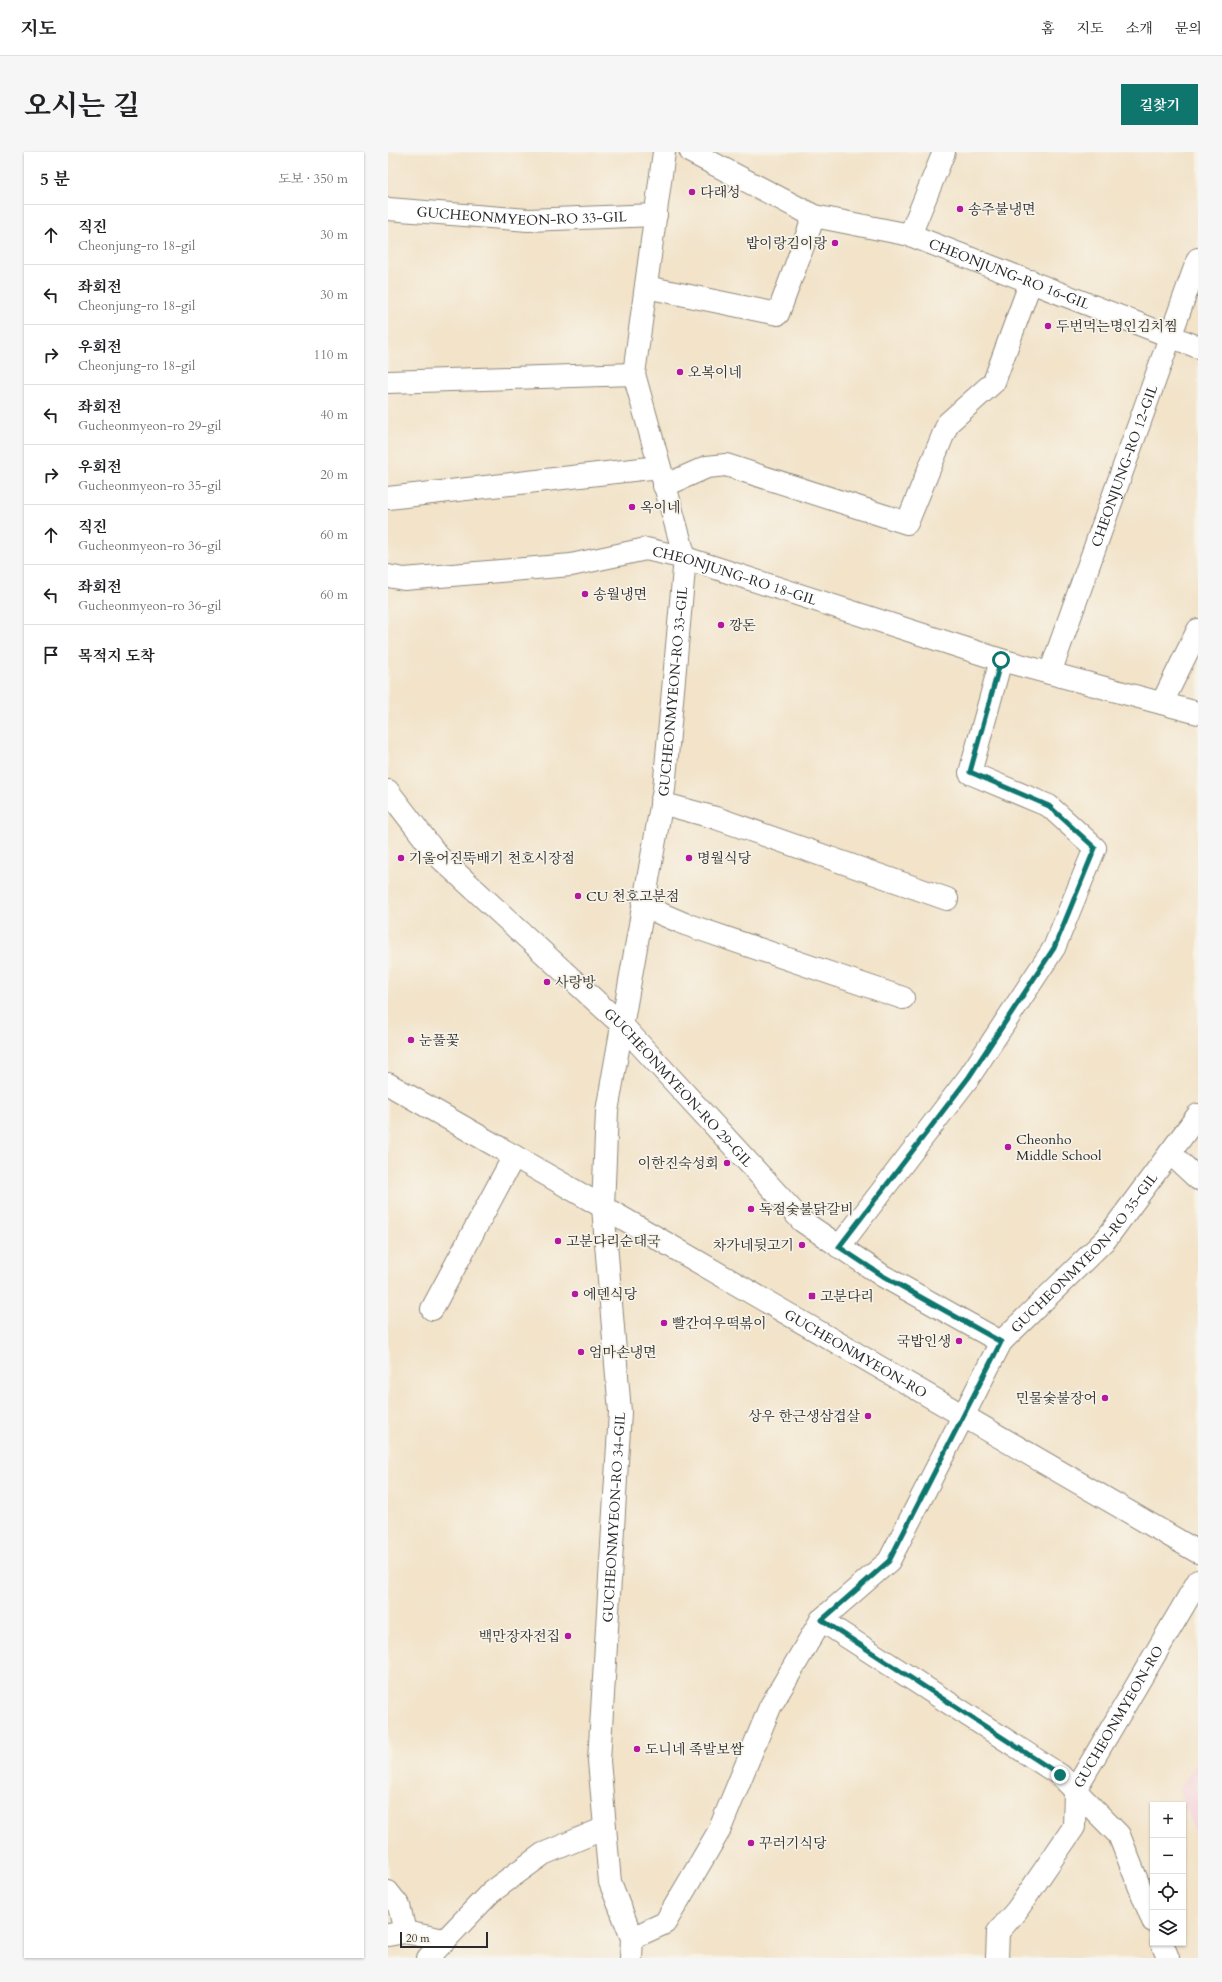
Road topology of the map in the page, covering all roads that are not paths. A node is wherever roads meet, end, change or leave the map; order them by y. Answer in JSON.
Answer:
{"nodes":[{"id":1,"x":664,"y":152,"type":"edge"},
{"id":2,"x":691,"y":152,"type":"edge"},
{"id":3,"x":944,"y":152,"type":"edge"},
{"id":4,"x":388,"y":209,"type":"edge"},
{"id":5,"x":656,"y":215,"type":"junction"},
{"id":6,"x":814,"y":216,"type":"junction"},
{"id":7,"x":910,"y":235,"type":"junction"},
{"id":8,"x":1198,"y":259,"type":"edge"},
{"id":9,"x":1031,"y":281,"type":"junction"},
{"id":10,"x":646,"y":287,"type":"junction"},
{"id":11,"x":1172,"y":336,"type":"junction"},
{"id":12,"x":1198,"y":347,"type":"edge"},
{"id":13,"x":634,"y":374,"type":"junction"},
{"id":14,"x":388,"y":382,"type":"edge"},
{"id":15,"x":662,"y":476,"type":"junction"},
{"id":16,"x":388,"y":498,"type":"edge"},
{"id":17,"x":685,"y":558,"type":"junction"},
{"id":18,"x":388,"y":576,"type":"edge"},
{"id":19,"x":1198,"y":630,"type":"edge"},
{"id":20,"x":1001,"y":660,"type":"junction"},
{"id":21,"x":1050,"y":673,"type":"junction"},
{"id":22,"x":1162,"y":703,"type":"junction"},
{"id":23,"x":1198,"y":713,"type":"edge"},
{"id":24,"x":388,"y":791,"type":"edge"},
{"id":25,"x":661,"y":804,"type":"junction"},
{"id":26,"x":947,"y":899,"type":"dead end"},
{"id":27,"x":643,"y":906,"type":"junction"},
{"id":28,"x":903,"y":998,"type":"dead end"},
{"id":29,"x":622,"y":1025,"type":"junction"},
{"id":30,"x":388,"y":1084,"type":"edge"},
{"id":31,"x":1198,"y":1115,"type":"edge"},
{"id":32,"x":1170,"y":1153,"type":"junction"},
{"id":33,"x":514,"y":1156,"type":"junction"},
{"id":34,"x":1198,"y":1179,"type":"edge"},
{"id":35,"x":603,"y":1207,"type":"junction"},
{"id":36,"x":839,"y":1247,"type":"junction"},
{"id":37,"x":432,"y":1309,"type":"dead end"},
{"id":38,"x":1001,"y":1342,"type":"junction"},
{"id":39,"x":963,"y":1415,"type":"junction"},
{"id":40,"x":1198,"y":1552,"type":"edge"},
{"id":41,"x":1198,"y":1581,"type":"edge"},
{"id":42,"x":822,"y":1620,"type":"junction"},
{"id":43,"x":1075,"y":1790,"type":"junction"},
{"id":44,"x":605,"y":1828,"type":"junction"},
{"id":45,"x":388,"y":1892,"type":"edge"},
{"id":46,"x":1150,"y":1913,"type":"edge"},
{"id":47,"x":397,"y":1934,"type":"edge"},
{"id":48,"x":444,"y":1940,"type":"junction"},
{"id":49,"x":1163,"y":1946,"type":"edge"},
{"id":50,"x":632,"y":1948,"type":"edge"},
{"id":51,"x":428,"y":1958,"type":"edge"},
{"id":52,"x":997,"y":1958,"type":"edge"},
{"id":53,"x":1168,"y":1958,"type":"edge"}],
"edges":[{"from":1,"to":5,"type":"street","name":"GUCHEONMYEON-RO 33-GIL"},
{"from":2,"to":6,"type":"street","name":"CHEONJUNG-RO 16-GIL"},
{"from":3,"to":7,"type":"street","name":"CHEONJUNG-RO 16-GIL"},
{"from":4,"to":5,"type":"street","name":"GUCHEONMYEON-RO 33-GIL"},
{"from":5,"to":10,"type":"street","name":"GUCHEONMYEON-RO 33-GIL"},
{"from":6,"to":7,"type":"street","name":"CHEONJUNG-RO 16-GIL"},
{"from":6,"to":10,"type":"street"},
{"from":7,"to":9,"type":"street","name":"CHEONJUNG-RO 16-GIL"},
{"from":8,"to":11,"type":"street","name":"CHEONJUNG-RO 12-GIL"},
{"from":9,"to":11,"type":"street","name":"CHEONJUNG-RO 16-GIL"},
{"from":9,"to":15,"type":"street"},
{"from":10,"to":13,"type":"street","name":"GUCHEONMYEON-RO 33-GIL"},
{"from":11,"to":12,"type":"street","name":"CHEONJUNG-RO 16-GIL"},
{"from":11,"to":21,"type":"street","name":"CHEONJUNG-RO 12-GIL"},
{"from":13,"to":14,"type":"street"},
{"from":13,"to":15,"type":"street","name":"GUCHEONMYEON-RO 33-GIL"},
{"from":15,"to":16,"type":"street"},
{"from":15,"to":17,"type":"street","name":"GUCHEONMYEON-RO 33-GIL"},
{"from":17,"to":18,"type":"street","name":"CHEONJUNG-RO 18-GIL"},
{"from":17,"to":20,"type":"street","name":"CHEONJUNG-RO 18-GIL"},
{"from":17,"to":25,"type":"street","name":"GUCHEONMYEON-RO 33-GIL"},
{"from":19,"to":22,"type":"street"},
{"from":20,"to":21,"type":"street","name":"CHEONJUNG-RO 18-GIL"},
{"from":20,"to":36,"type":"street"},
{"from":21,"to":22,"type":"street","name":"CHEONJUNG-RO 18-GIL"},
{"from":22,"to":23,"type":"street","name":"CHEONJUNG-RO 18-GIL"},
{"from":24,"to":29,"type":"street","name":"GUCHEONMYEON-RO 29-GIL"},
{"from":25,"to":26,"type":"street","name":"GUCHEONMYEON-RO 33-GIL"},
{"from":25,"to":27,"type":"street","name":"GUCHEONMYEON-RO 33-GIL"},
{"from":27,"to":28,"type":"street"},
{"from":27,"to":29,"type":"street","name":"GUCHEONMYEON-RO 33-GIL"},
{"from":29,"to":35,"type":"street","name":"GUCHEONMYEON-RO 33-GIL"},
{"from":29,"to":36,"type":"street","name":"GUCHEONMYEON-RO 29-GIL"},
{"from":30,"to":33,"type":"street","name":"GUCHEONMYEON-RO"},
{"from":31,"to":32,"type":"street","name":"GUCHEONMYEON-RO 35-GIL"},
{"from":32,"to":34,"type":"street"},
{"from":32,"to":38,"type":"street","name":"GUCHEONMYEON-RO 35-GIL"},
{"from":33,"to":35,"type":"street","name":"GUCHEONMYEON-RO"},
{"from":33,"to":37,"type":"street"},
{"from":35,"to":39,"type":"street","name":"GUCHEONMYEON-RO"},
{"from":35,"to":44,"type":"street","name":"GUCHEONMYEON-RO 34-GIL"},
{"from":36,"to":38,"type":"street","name":"GUCHEONMYEON-RO 29-GIL"},
{"from":38,"to":39,"type":"street","name":"GUCHEONMYEON-RO 35-GIL"},
{"from":39,"to":40,"type":"street","name":"GUCHEONMYEON-RO"},
{"from":39,"to":42,"type":"street","name":"GUCHEONMYEON-RO 35-GIL"},
{"from":41,"to":43,"type":"street","name":"GUCHEONMYEON-RO"},
{"from":42,"to":43,"type":"street"},
{"from":42,"to":50,"type":"street","name":"GUCHEONMYEON-RO 35-GIL"},
{"from":43,"to":46,"type":"street"},
{"from":43,"to":52,"type":"street","name":"GUCHEONMYEON-RO"},
{"from":44,"to":48,"type":"street"},
{"from":44,"to":50,"type":"street","name":"GUCHEONMYEON-RO 34-GIL"},
{"from":45,"to":47,"type":"street"},
{"from":47,"to":48,"type":"street"},
{"from":48,"to":51,"type":"street"},
{"from":49,"to":53,"type":"street"}]}
